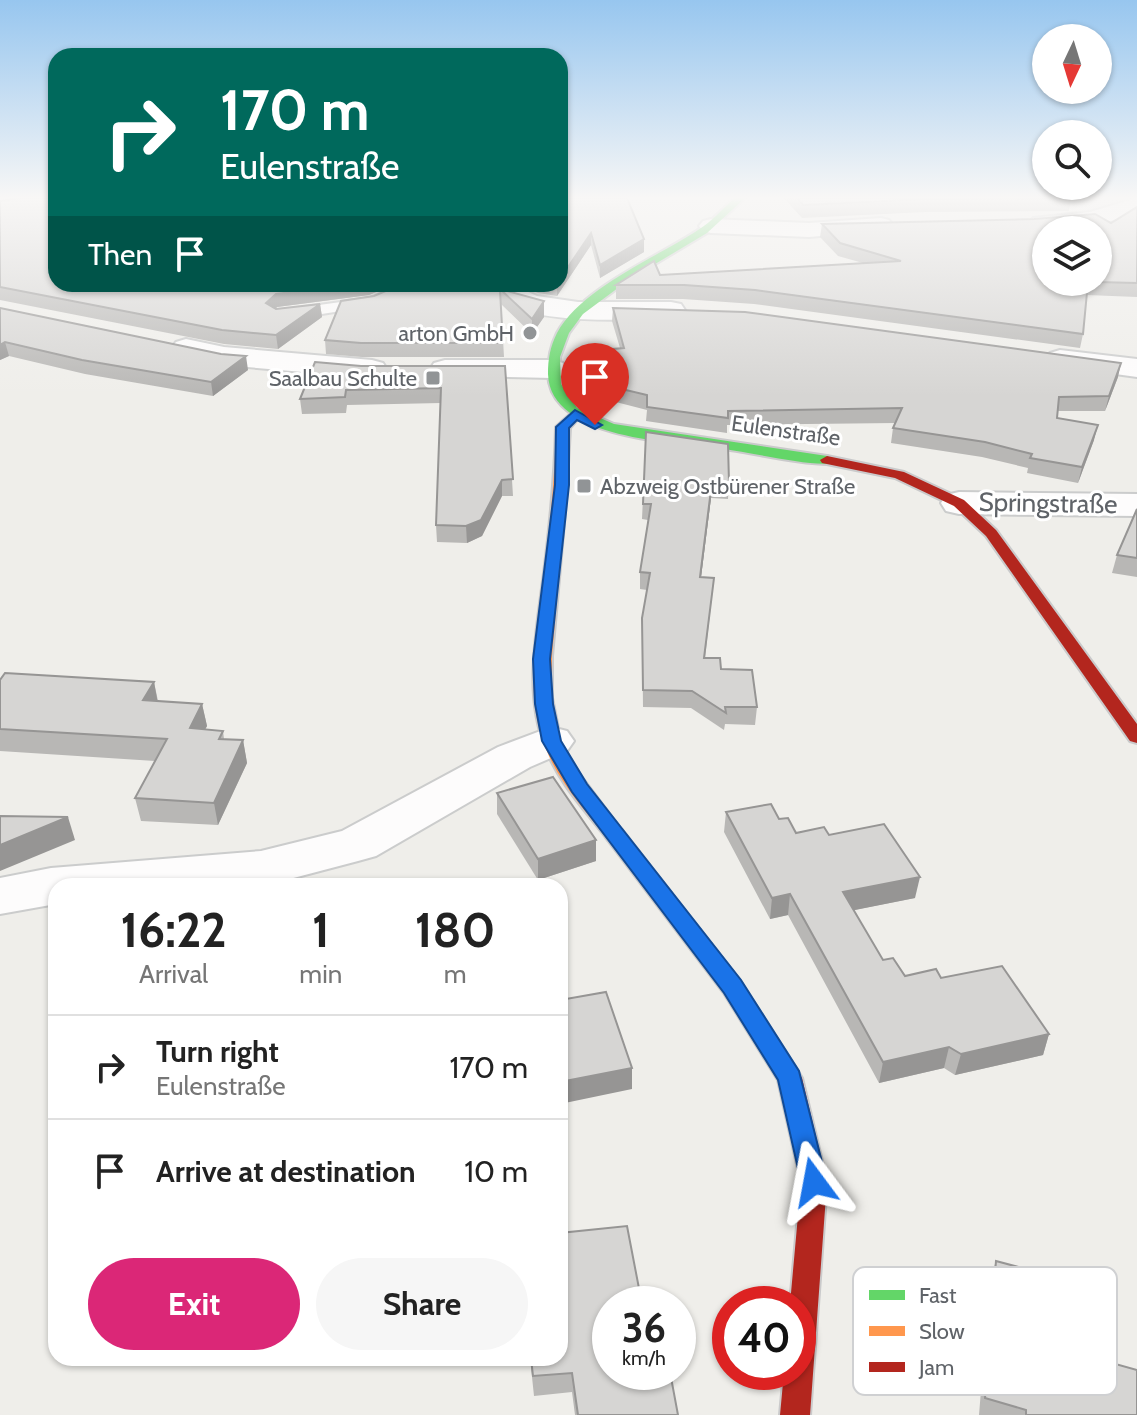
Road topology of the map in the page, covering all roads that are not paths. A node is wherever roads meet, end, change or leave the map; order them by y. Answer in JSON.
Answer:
{"nodes":[{"id":1,"x":647,"y":264,"type":"edge"},
{"id":2,"x":392,"y":292,"type":"edge"},
{"id":3,"x":506,"y":292,"type":"edge"},
{"id":4,"x":581,"y":310,"type":"junction"},
{"id":5,"x":697,"y":311,"type":"edge"},
{"id":6,"x":279,"y":315,"type":"edge"},
{"id":7,"x":165,"y":344,"type":"edge"},
{"id":8,"x":1040,"y":356,"type":"edge"},
{"id":9,"x":1137,"y":368,"type":"edge"},
{"id":10,"x":552,"y":369,"type":"junction"},
{"id":11,"x":575,"y":414,"type":"junction"},
{"id":12,"x":959,"y":503,"type":"junction"},
{"id":13,"x":1137,"y":505,"type":"edge"},
{"id":14,"x":1137,"y":737,"type":"edge"},
{"id":15,"x":551,"y":741,"type":"junction"},
{"id":16,"x":150,"y":878,"type":"edge"},
{"id":17,"x":48,"y":887,"type":"edge"},
{"id":18,"x":0,"y":896,"type":"edge"},
{"id":19,"x":795,"y":1415,"type":"edge"}],
"edges":[{"from":1,"to":4,"type":"main road"},
{"from":2,"to":6,"type":"lane"},
{"from":3,"to":4,"type":"street"},
{"from":4,"to":5,"type":"street"},
{"from":4,"to":10,"type":"main road"},
{"from":7,"to":10,"type":"street"},
{"from":8,"to":9,"type":"street"},
{"from":10,"to":11,"type":"main road"},
{"from":11,"to":12,"type":"main road","name":"Eulenstraße"},
{"from":11,"to":15,"type":"main road"},
{"from":12,"to":13,"type":"street","name":"Springstraße"},
{"from":12,"to":14,"type":"main road","name":"Eulenstraße"},
{"from":15,"to":16,"type":"street"},
{"from":15,"to":19,"type":"main road"},
{"from":17,"to":18,"type":"street"}]}
